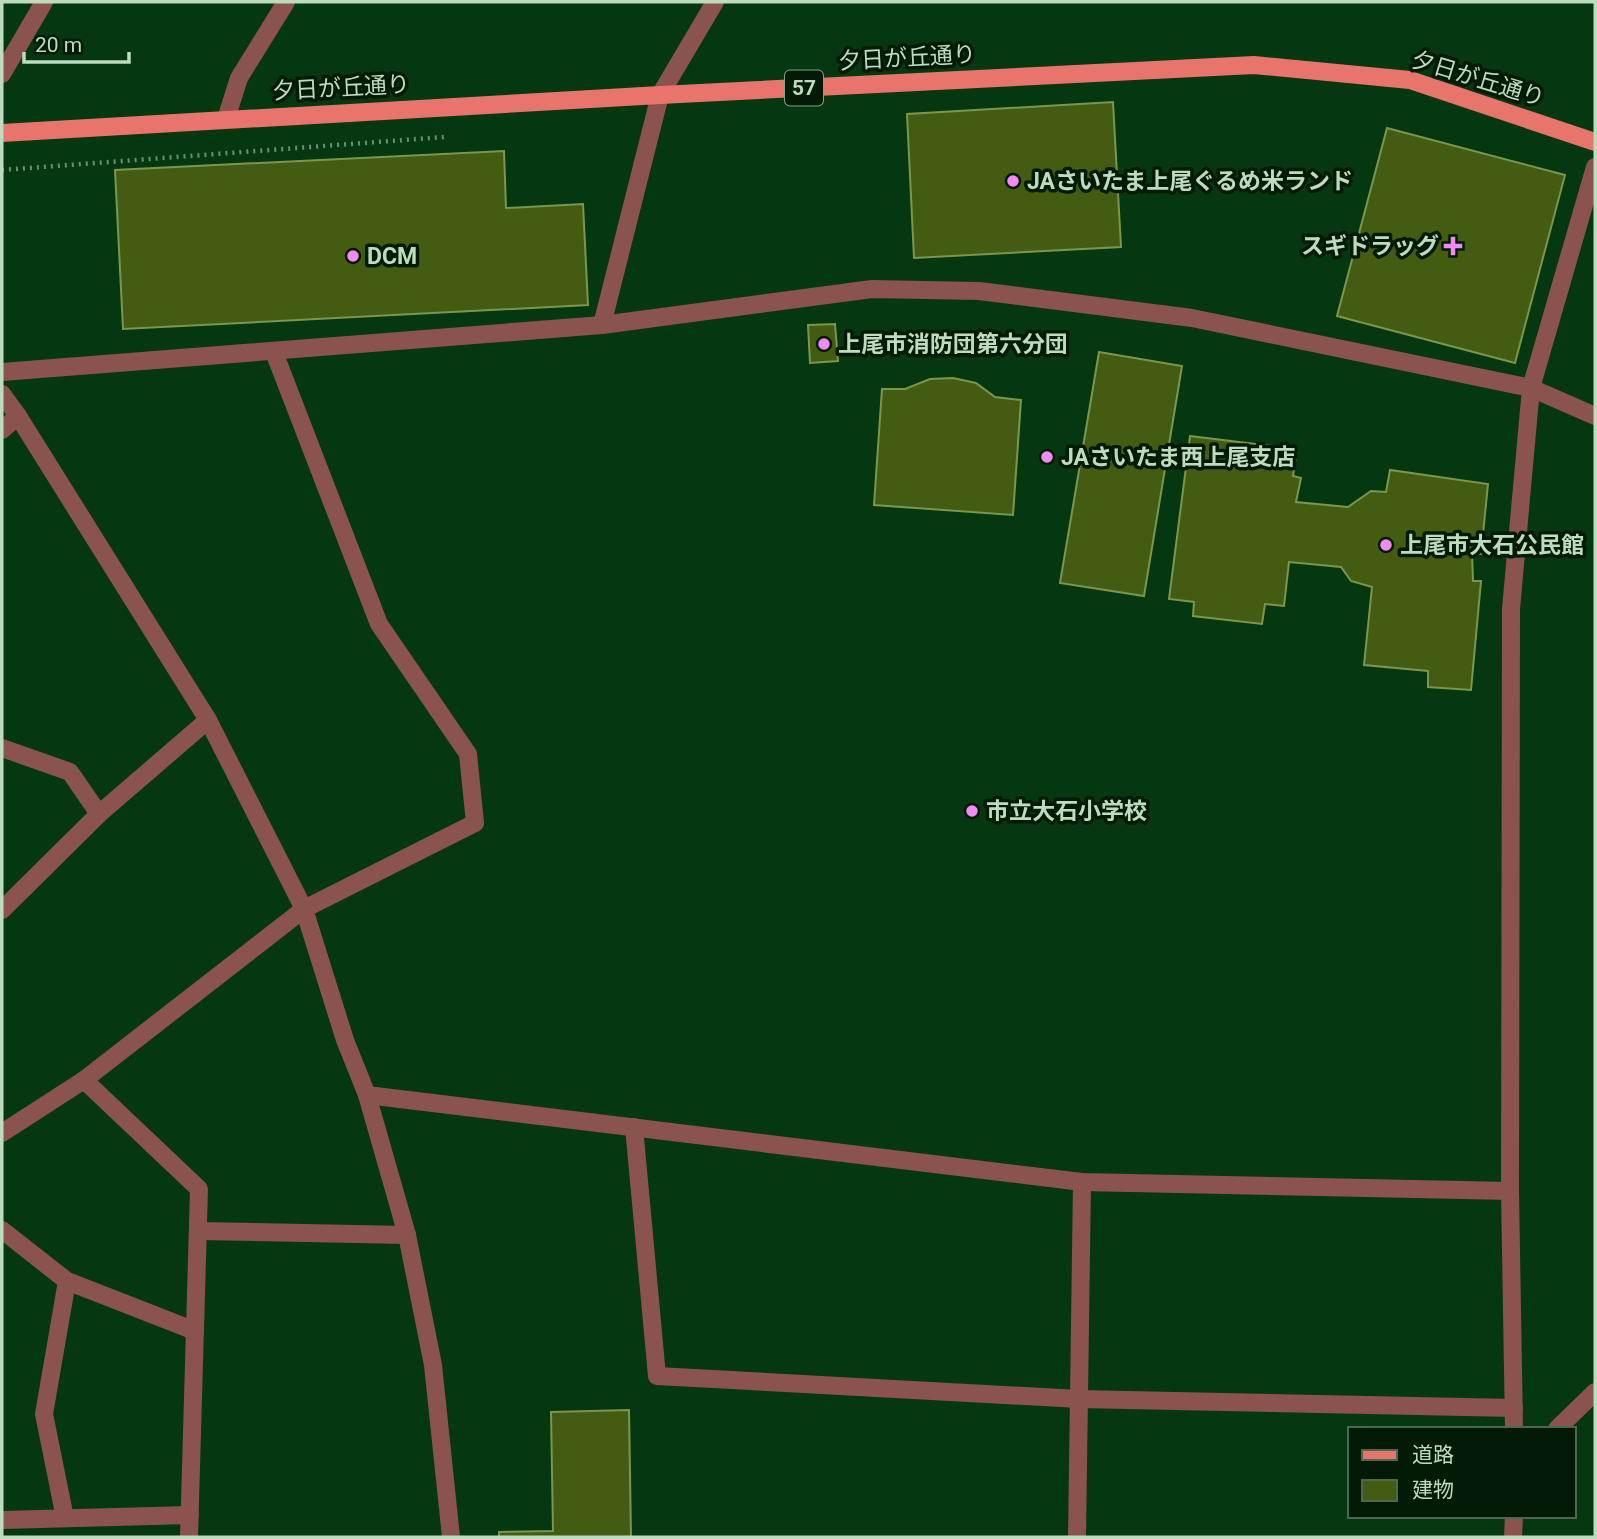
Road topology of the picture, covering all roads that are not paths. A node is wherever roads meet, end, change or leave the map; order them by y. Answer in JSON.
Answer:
{"nodes":[{"id":1,"x":44,"y":2,"type":"edge"},
{"id":2,"x":286,"y":2,"type":"edge"},
{"id":3,"x":715,"y":2,"type":"edge"},
{"id":4,"x":2,"y":74,"type":"edge"},
{"id":5,"x":660,"y":95,"type":"junction"},
{"id":6,"x":226,"y":119,"type":"junction"},
{"id":7,"x":2,"y":134,"type":"edge"},
{"id":8,"x":1595,"y":142,"type":"edge"},
{"id":9,"x":1595,"y":167,"type":"edge"},
{"id":10,"x":602,"y":326,"type":"junction"},
{"id":11,"x":274,"y":352,"type":"junction"},
{"id":12,"x":2,"y":372,"type":"edge"},
{"id":13,"x":1531,"y":388,"type":"junction"},
{"id":14,"x":2,"y":394,"type":"edge"},
{"id":15,"x":18,"y":416,"type":"junction"},
{"id":16,"x":1595,"y":416,"type":"edge"},
{"id":17,"x":2,"y":430,"type":"edge"},
{"id":18,"x":208,"y":720,"type":"junction"},
{"id":19,"x":2,"y":748,"type":"edge"},
{"id":20,"x":99,"y":814,"type":"junction"},
{"id":21,"x":304,"y":909,"type":"junction"},
{"id":22,"x":2,"y":910,"type":"edge"},
{"id":23,"x":84,"y":1080,"type":"junction"},
{"id":24,"x":368,"y":1095,"type":"junction"},
{"id":25,"x":634,"y":1127,"type":"junction"},
{"id":26,"x":2,"y":1133,"type":"edge"},
{"id":27,"x":1082,"y":1182,"type":"junction"},
{"id":28,"x":1510,"y":1191,"type":"junction"},
{"id":29,"x":2,"y":1230,"type":"edge"},
{"id":30,"x":198,"y":1231,"type":"junction"},
{"id":31,"x":407,"y":1235,"type":"junction"},
{"id":32,"x":67,"y":1281,"type":"junction"},
{"id":33,"x":195,"y":1331,"type":"junction"},
{"id":34,"x":1595,"y":1392,"type":"edge"},
{"id":35,"x":1079,"y":1399,"type":"junction"},
{"id":36,"x":1514,"y":1408,"type":"junction"},
{"id":37,"x":1514,"y":1427,"type":"edge"},
{"id":38,"x":1559,"y":1427,"type":"edge"},
{"id":39,"x":190,"y":1515,"type":"junction"},
{"id":40,"x":65,"y":1518,"type":"junction"},
{"id":41,"x":1514,"y":1518,"type":"edge"},
{"id":42,"x":2,"y":1520,"type":"edge"},
{"id":43,"x":189,"y":1537,"type":"edge"},
{"id":44,"x":451,"y":1537,"type":"edge"},
{"id":45,"x":1077,"y":1537,"type":"edge"},
{"id":46,"x":1513,"y":1537,"type":"edge"}],
"edges":[{"from":1,"to":4,"type":"street"},
{"from":2,"to":6,"type":"street"},
{"from":3,"to":5,"type":"street"},
{"from":5,"to":6,"type":"main road","name":"夕日が丘通り","number":"57"},
{"from":5,"to":8,"type":"main road","name":"夕日が丘通り","number":"57"},
{"from":5,"to":10,"type":"street"},
{"from":6,"to":7,"type":"main road","name":"夕日が丘通り","number":"57"},
{"from":9,"to":13,"type":"street"},
{"from":10,"to":11,"type":"street"},
{"from":10,"to":13,"type":"street"},
{"from":11,"to":12,"type":"street"},
{"from":11,"to":21,"type":"street"},
{"from":13,"to":16,"type":"street"},
{"from":13,"to":28,"type":"street"},
{"from":14,"to":15,"type":"street"},
{"from":15,"to":17,"type":"street"},
{"from":15,"to":18,"type":"street"},
{"from":18,"to":20,"type":"street"},
{"from":18,"to":21,"type":"street"},
{"from":19,"to":20,"type":"street"},
{"from":20,"to":22,"type":"street"},
{"from":21,"to":23,"type":"street"},
{"from":21,"to":24,"type":"street"},
{"from":23,"to":26,"type":"street"},
{"from":23,"to":30,"type":"street"},
{"from":24,"to":25,"type":"street"},
{"from":24,"to":31,"type":"street"},
{"from":25,"to":27,"type":"street"},
{"from":25,"to":35,"type":"street"},
{"from":27,"to":28,"type":"street"},
{"from":27,"to":35,"type":"street"},
{"from":28,"to":36,"type":"street"},
{"from":29,"to":32,"type":"street"},
{"from":30,"to":31,"type":"street"},
{"from":30,"to":33,"type":"street"},
{"from":31,"to":44,"type":"street"},
{"from":32,"to":33,"type":"street"},
{"from":32,"to":40,"type":"street"},
{"from":33,"to":39,"type":"street"},
{"from":34,"to":38,"type":"street"},
{"from":35,"to":36,"type":"street"},
{"from":35,"to":45,"type":"street"},
{"from":36,"to":37,"type":"street"},
{"from":39,"to":40,"type":"street"},
{"from":39,"to":43,"type":"street"},
{"from":40,"to":42,"type":"street"},
{"from":41,"to":46,"type":"street"}]}
